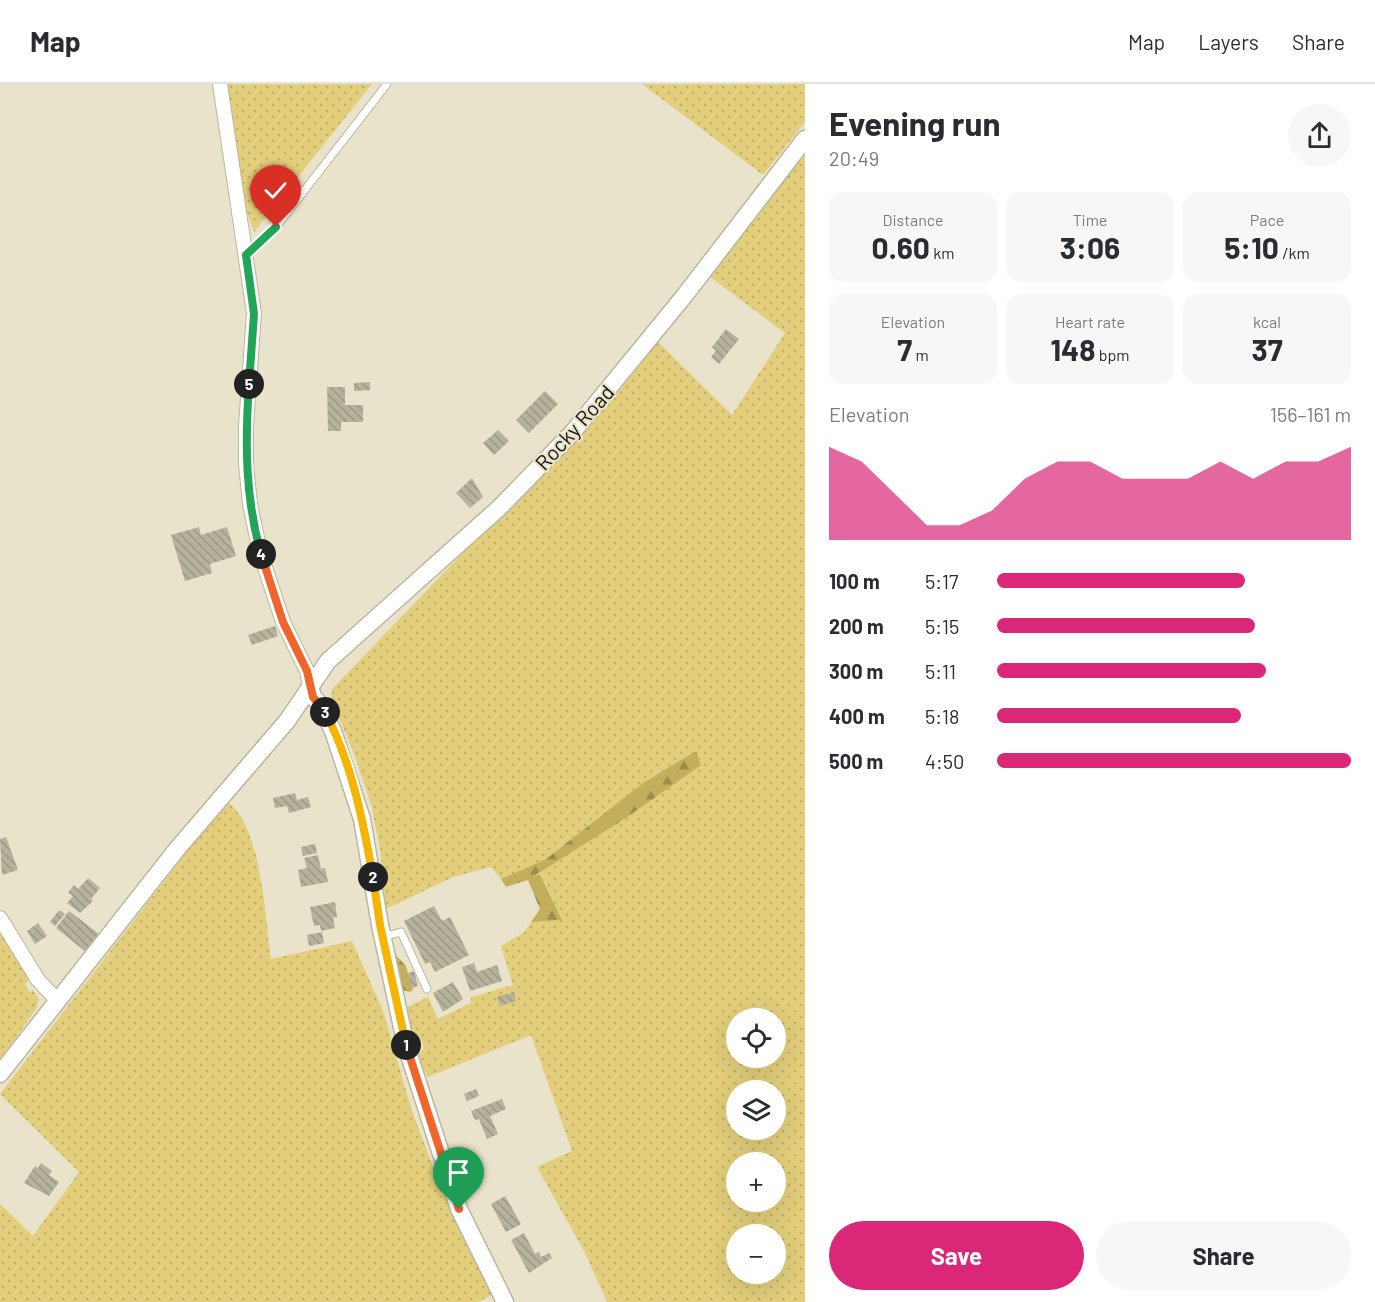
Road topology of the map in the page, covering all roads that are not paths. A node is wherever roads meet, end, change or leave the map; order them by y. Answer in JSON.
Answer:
{"nodes":[{"id":1,"x":220,"y":84,"type":"edge"},
{"id":2,"x":387,"y":84,"type":"edge"},
{"id":3,"x":805,"y":139,"type":"edge"},
{"id":4,"x":246,"y":255,"type":"junction"},
{"id":5,"x":310,"y":686,"type":"junction"},
{"id":6,"x":0,"y":918,"type":"edge"},
{"id":7,"x":383,"y":937,"type":"junction"},
{"id":8,"x":427,"y":989,"type":"dead end"},
{"id":9,"x":57,"y":1000,"type":"junction"},
{"id":10,"x":0,"y":1074,"type":"edge"},
{"id":11,"x":505,"y":1302,"type":"edge"}],
"edges":[{"from":1,"to":4,"type":"street"},
{"from":2,"to":4,"type":"lane"},
{"from":3,"to":5,"type":"street","name":"Rocky Road"},
{"from":4,"to":5,"type":"street"},
{"from":5,"to":7,"type":"street"},
{"from":5,"to":9,"type":"street","name":"Rocky Road"},
{"from":6,"to":9,"type":"street"},
{"from":7,"to":8,"type":"lane"},
{"from":7,"to":11,"type":"street"},
{"from":9,"to":10,"type":"street","name":"Rocky Road"}]}
